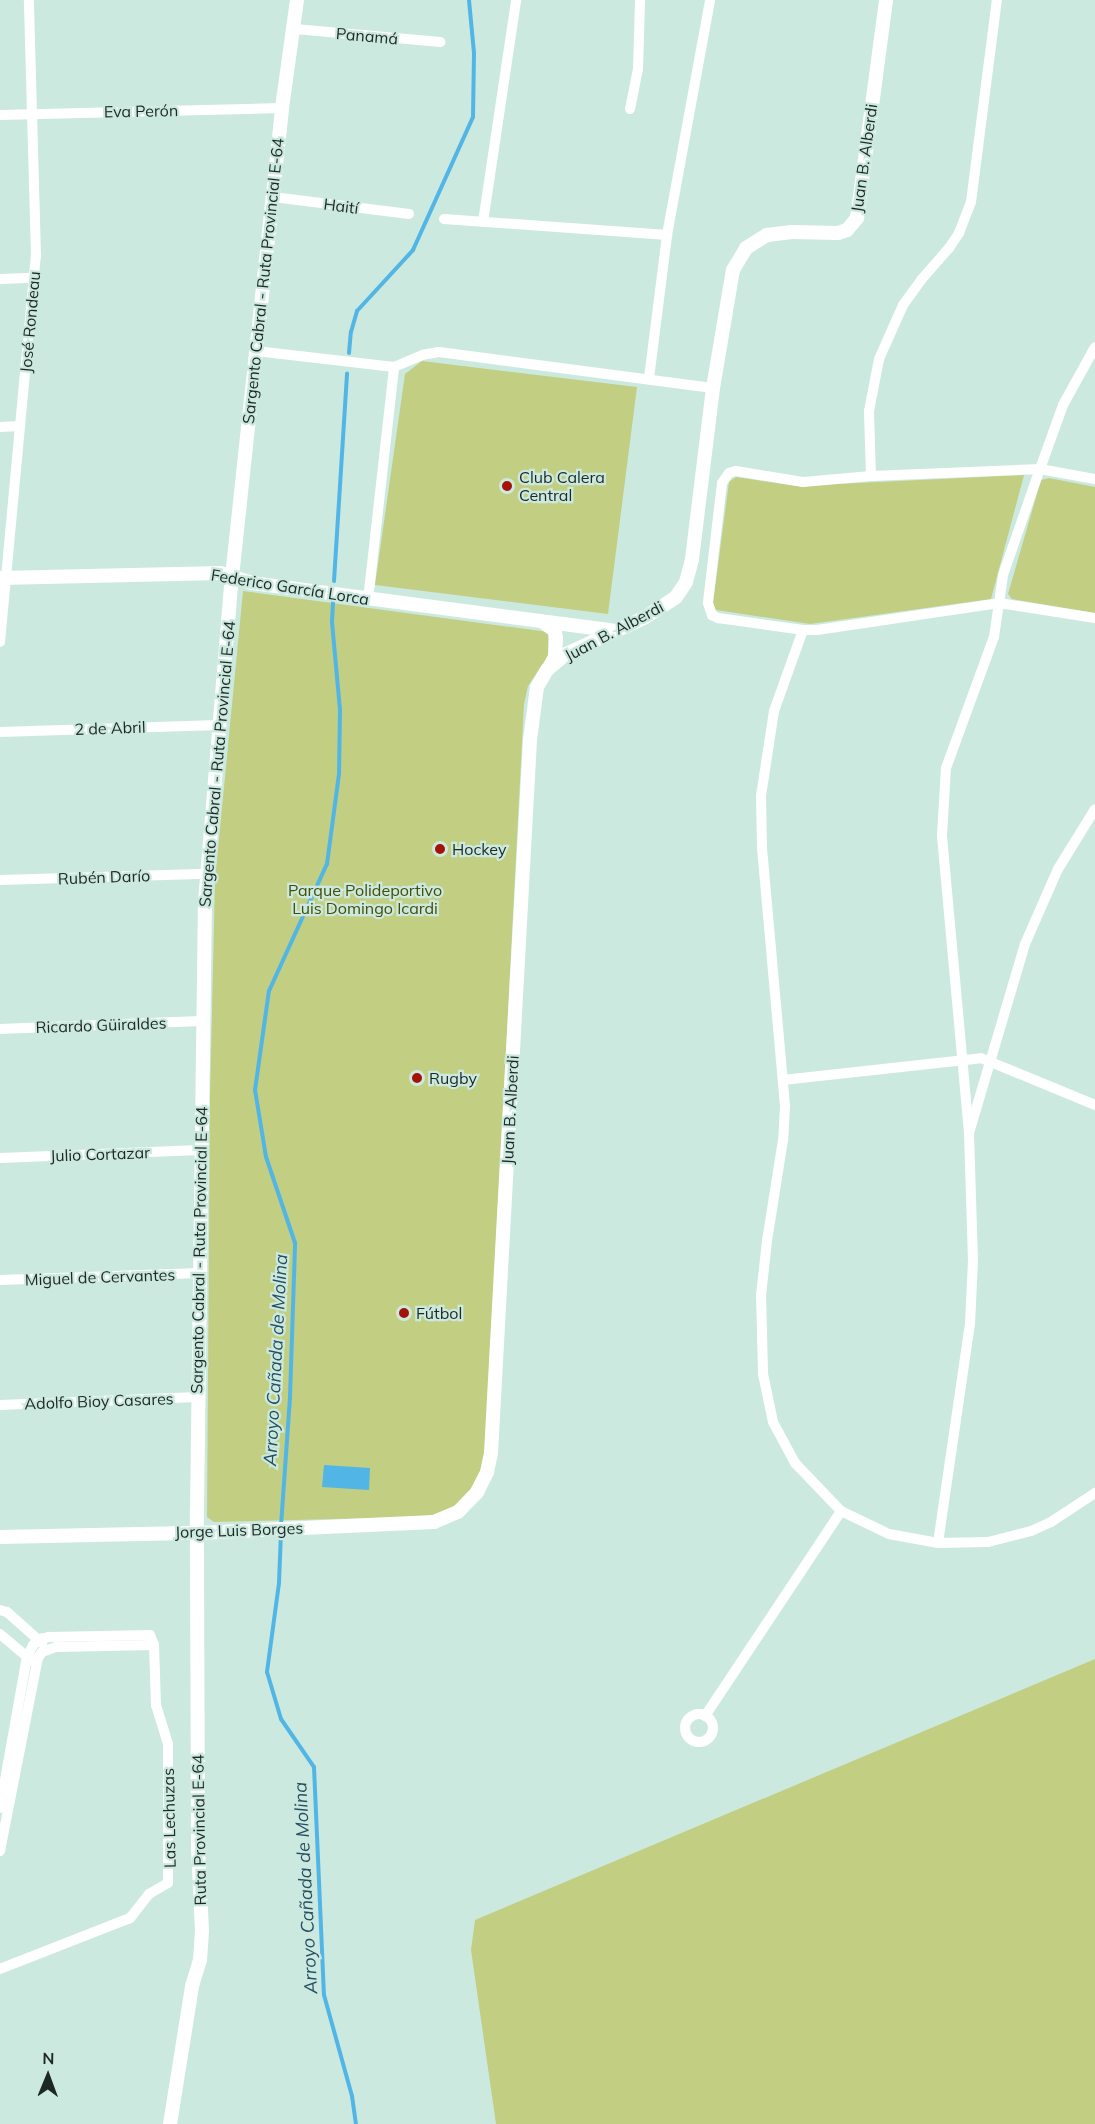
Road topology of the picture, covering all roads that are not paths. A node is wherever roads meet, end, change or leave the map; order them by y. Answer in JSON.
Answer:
{"nodes":[{"id":1,"x":29,"y":0,"type":"edge"},
{"id":2,"x":297,"y":0,"type":"edge"},
{"id":3,"x":516,"y":0,"type":"edge"},
{"id":4,"x":640,"y":0,"type":"edge"},
{"id":5,"x":710,"y":0,"type":"edge"},
{"id":6,"x":886,"y":0,"type":"edge"},
{"id":7,"x":997,"y":0,"type":"edge"},
{"id":8,"x":295,"y":29,"type":"junction"},
{"id":9,"x":440,"y":42,"type":"dead end"},
{"id":10,"x":282,"y":108,"type":"junction"},
{"id":11,"x":630,"y":109,"type":"dead end"},
{"id":12,"x":32,"y":113,"type":"junction"},
{"id":13,"x":0,"y":115,"type":"edge"},
{"id":14,"x":273,"y":197,"type":"junction"},
{"id":15,"x":409,"y":214,"type":"dead end"},
{"id":16,"x":444,"y":219,"type":"dead end"},
{"id":17,"x":483,"y":222,"type":"junction"},
{"id":18,"x":668,"y":235,"type":"junction"},
{"id":19,"x":33,"y":278,"type":"junction"},
{"id":20,"x":0,"y":279,"type":"edge"},
{"id":21,"x":1095,"y":347,"type":"edge"},
{"id":22,"x":256,"y":351,"type":"junction"},
{"id":23,"x":394,"y":367,"type":"junction"},
{"id":24,"x":649,"y":378,"type":"junction"},
{"id":25,"x":713,"y":388,"type":"junction"},
{"id":26,"x":20,"y":426,"type":"junction"},
{"id":27,"x":0,"y":427,"type":"edge"},
{"id":28,"x":1040,"y":469,"type":"junction"},
{"id":29,"x":871,"y":476,"type":"junction"},
{"id":30,"x":1095,"y":479,"type":"edge"},
{"id":31,"x":232,"y":577,"type":"junction"},
{"id":32,"x":3,"y":578,"type":"edge"},
{"id":33,"x":368,"y":600,"type":"junction"},
{"id":34,"x":999,"y":603,"type":"junction"},
{"id":35,"x":1095,"y":618,"type":"edge"},
{"id":36,"x":543,"y":622,"type":"junction"},
{"id":37,"x":614,"y":630,"type":"junction"},
{"id":38,"x":803,"y":630,"type":"junction"},
{"id":39,"x":0,"y":642,"type":"edge"},
{"id":40,"x":547,"y":670,"type":"junction"},
{"id":41,"x":219,"y":725,"type":"junction"},
{"id":42,"x":0,"y":732,"type":"edge"},
{"id":43,"x":1095,"y":808,"type":"edge"},
{"id":44,"x":207,"y":874,"type":"junction"},
{"id":45,"x":0,"y":880,"type":"edge"},
{"id":46,"x":201,"y":1021,"type":"junction"},
{"id":47,"x":0,"y":1029,"type":"edge"},
{"id":48,"x":962,"y":1058,"type":"junction"},
{"id":49,"x":991,"y":1061,"type":"junction"},
{"id":50,"x":783,"y":1080,"type":"junction"},
{"id":51,"x":1095,"y":1105,"type":"edge"},
{"id":52,"x":969,"y":1133,"type":"junction"},
{"id":53,"x":200,"y":1150,"type":"junction"},
{"id":54,"x":0,"y":1158,"type":"edge"},
{"id":55,"x":200,"y":1273,"type":"junction"},
{"id":56,"x":0,"y":1280,"type":"edge"},
{"id":57,"x":198,"y":1397,"type":"junction"},
{"id":58,"x":0,"y":1405,"type":"edge"},
{"id":59,"x":1095,"y":1493,"type":"edge"},
{"id":60,"x":472,"y":1500,"type":"joint"},
{"id":61,"x":841,"y":1511,"type":"junction"},
{"id":62,"x":198,"y":1533,"type":"junction"},
{"id":63,"x":0,"y":1537,"type":"edge"},
{"id":64,"x":938,"y":1543,"type":"junction"},
{"id":65,"x":0,"y":1610,"type":"edge"},
{"id":66,"x":0,"y":1634,"type":"edge"},
{"id":67,"x":39,"y":1639,"type":"junction"},
{"id":68,"x":152,"y":1640,"type":"junction"},
{"id":69,"x":46,"y":1649,"type":"junction"},
{"id":70,"x":27,"y":1657,"type":"junction"},
{"id":71,"x":37,"y":1666,"type":"junction"},
{"id":72,"x":705,"y":1716,"type":"dead end"},
{"id":73,"x":0,"y":1808,"type":"edge"},
{"id":74,"x":0,"y":1851,"type":"edge"},
{"id":75,"x":0,"y":1970,"type":"edge"},
{"id":76,"x":170,"y":2124,"type":"edge"}],
"edges":[{"from":1,"to":12,"type":"street","name":"José Rondeau"},
{"from":2,"to":8,"type":"street","name":"Sargento Cabral - Ruta Provincial E-64"},
{"from":3,"to":17,"type":"street"},
{"from":4,"to":11,"type":"street"},
{"from":5,"to":18,"type":"street"},
{"from":6,"to":25,"type":"street","name":"Juan B. Alberdi"},
{"from":7,"to":29,"type":"street"},
{"from":8,"to":9,"type":"street","name":"Panamá"},
{"from":8,"to":10,"type":"street","name":"Sargento Cabral - Ruta Provincial E-64"},
{"from":10,"to":12,"type":"street","name":"Eva Perón"},
{"from":10,"to":14,"type":"street","name":"Sargento Cabral - Ruta Provincial E-64"},
{"from":12,"to":13,"type":"street","name":"Eva Perón"},
{"from":12,"to":19,"type":"street","name":"José Rondeau"},
{"from":14,"to":15,"type":"street","name":"Haití"},
{"from":14,"to":22,"type":"street","name":"Sargento Cabral - Ruta Provincial E-64"},
{"from":16,"to":17,"type":"street"},
{"from":17,"to":18,"type":"street"},
{"from":18,"to":24,"type":"street"},
{"from":19,"to":20,"type":"street"},
{"from":19,"to":26,"type":"street","name":"José Rondeau"},
{"from":21,"to":28,"type":"street"},
{"from":22,"to":23,"type":"street"},
{"from":22,"to":31,"type":"street","name":"Sargento Cabral - Ruta Provincial E-64"},
{"from":23,"to":24,"type":"street"},
{"from":23,"to":33,"type":"street"},
{"from":24,"to":25,"type":"street"},
{"from":25,"to":37,"type":"street","name":"Juan B. Alberdi"},
{"from":26,"to":27,"type":"street"},
{"from":26,"to":32,"type":"street","name":"José Rondeau"},
{"from":28,"to":29,"type":"street"},
{"from":28,"to":30,"type":"street"},
{"from":28,"to":34,"type":"street"},
{"from":29,"to":38,"type":"street"},
{"from":31,"to":32,"type":"street","name":"Federico García Lorca"},
{"from":31,"to":33,"type":"street","name":"Federico García Lorca"},
{"from":31,"to":41,"type":"street","name":"Sargento Cabral - Ruta Provincial E-64"},
{"from":32,"to":39,"type":"street","name":"José Rondeau"},
{"from":33,"to":36,"type":"street","name":"Federico García Lorca"},
{"from":34,"to":35,"type":"street"},
{"from":34,"to":38,"type":"street"},
{"from":34,"to":48,"type":"street"},
{"from":36,"to":37,"type":"street","name":"Federico García Lorca"},
{"from":36,"to":40,"type":"street"},
{"from":37,"to":40,"type":"street","name":"Juan B. Alberdi"},
{"from":38,"to":50,"type":"street"},
{"from":40,"to":60,"type":"street","name":"Juan B. Alberdi"},
{"from":41,"to":42,"type":"street","name":"2 de Abril"},
{"from":41,"to":44,"type":"street","name":"Sargento Cabral - Ruta Provincial E-64"},
{"from":43,"to":49,"type":"street"},
{"from":44,"to":45,"type":"street","name":"Rubén Darío"},
{"from":44,"to":46,"type":"street","name":"Sargento Cabral - Ruta Provincial E-64"},
{"from":46,"to":47,"type":"street","name":"Ricardo Güiraldes"},
{"from":46,"to":53,"type":"street","name":"Sargento Cabral - Ruta Provincial E-64"},
{"from":48,"to":49,"type":"street"},
{"from":48,"to":50,"type":"street"},
{"from":48,"to":52,"type":"street"},
{"from":49,"to":51,"type":"street"},
{"from":49,"to":52,"type":"street"},
{"from":50,"to":61,"type":"street"},
{"from":52,"to":64,"type":"street"},
{"from":53,"to":54,"type":"street","name":"Julio Cortazar"},
{"from":53,"to":55,"type":"street","name":"Sargento Cabral - Ruta Provincial E-64"},
{"from":55,"to":56,"type":"street","name":"Miguel de Cervantes"},
{"from":55,"to":57,"type":"street","name":"Sargento Cabral - Ruta Provincial E-64"},
{"from":57,"to":58,"type":"street","name":"Adolfo Bioy Casares"},
{"from":57,"to":62,"type":"street","name":"Sargento Cabral - Ruta Provincial E-64"},
{"from":59,"to":64,"type":"street"},
{"from":60,"to":62,"type":"street","name":"Jorge Luis Borges"},
{"from":61,"to":64,"type":"street"},
{"from":61,"to":72,"type":"street"},
{"from":62,"to":63,"type":"street","name":"Jorge Luis Borges"},
{"from":62,"to":76,"type":"street","name":"Ruta Provincial E-64"},
{"from":65,"to":67,"type":"street"},
{"from":66,"to":70,"type":"street"},
{"from":67,"to":68,"type":"street"},
{"from":67,"to":69,"type":"street"},
{"from":67,"to":70,"type":"street"},
{"from":68,"to":69,"type":"street"},
{"from":68,"to":75,"type":"street","name":"Las Lechuzas"},
{"from":69,"to":71,"type":"street"},
{"from":70,"to":71,"type":"street"},
{"from":70,"to":73,"type":"street"},
{"from":71,"to":74,"type":"street"}]}
